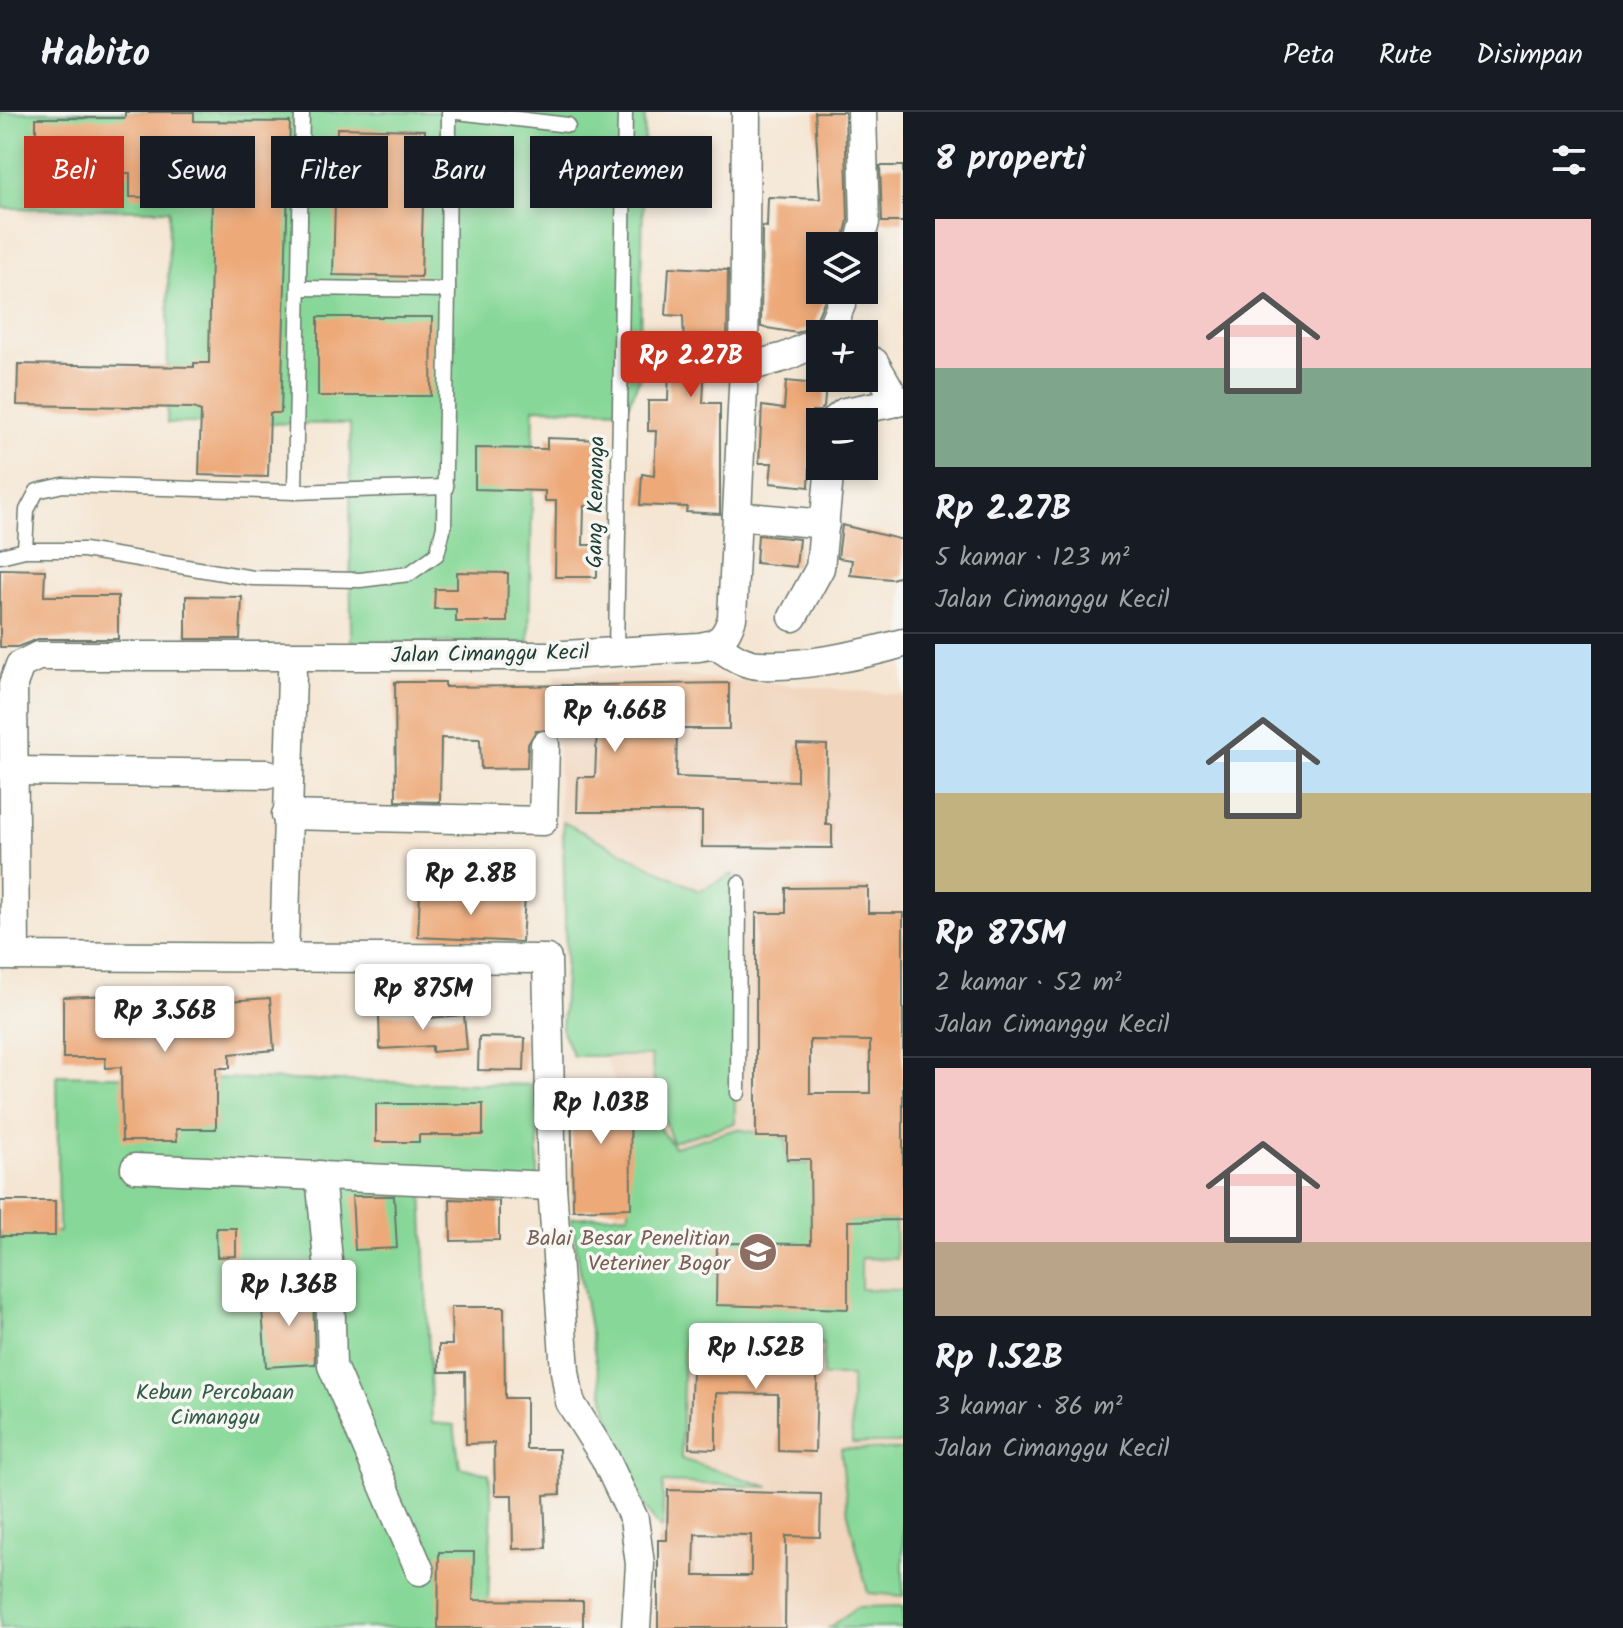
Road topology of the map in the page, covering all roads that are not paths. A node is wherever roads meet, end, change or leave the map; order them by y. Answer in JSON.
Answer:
{"nodes":[{"id":1,"x":302,"y":112,"type":"edge"},
{"id":2,"x":449,"y":112,"type":"edge"},
{"id":3,"x":457,"y":112,"type":"edge"},
{"id":4,"x":625,"y":112,"type":"edge"},
{"id":5,"x":746,"y":112,"type":"edge"},
{"id":6,"x":862,"y":112,"type":"edge"},
{"id":7,"x":568,"y":125,"type":"dead end"},
{"id":8,"x":862,"y":232,"type":"edge"},
{"id":9,"x":301,"y":288,"type":"junction"},
{"id":10,"x":448,"y":290,"type":"junction"},
{"id":11,"x":806,"y":347,"type":"edge"},
{"id":12,"x":744,"y":368,"type":"junction"},
{"id":13,"x":878,"y":368,"type":"edge"},
{"id":14,"x":900,"y":402,"type":"edge"},
{"id":15,"x":867,"y":408,"type":"edge"},
{"id":16,"x":829,"y":480,"type":"edge"},
{"id":17,"x":446,"y":487,"type":"junction"},
{"id":18,"x":295,"y":492,"type":"junction"},
{"id":19,"x":737,"y":516,"type":"junction"},
{"id":20,"x":825,"y":524,"type":"junction"},
{"id":21,"x":25,"y":550,"type":"junction"},
{"id":22,"x":0,"y":556,"type":"edge"},
{"id":23,"x":793,"y":617,"type":"dead end"},
{"id":24,"x":903,"y":643,"type":"edge"},
{"id":25,"x":716,"y":645,"type":"junction"},
{"id":26,"x":616,"y":652,"type":"junction"},
{"id":27,"x":292,"y":674,"type":"dead end"},
{"id":28,"x":545,"y":745,"type":"dead end"},
{"id":29,"x":11,"y":771,"type":"junction"},
{"id":30,"x":267,"y":774,"type":"dead end"},
{"id":31,"x":286,"y":815,"type":"junction"},
{"id":32,"x":739,"y":883,"type":"dead end"},
{"id":33,"x":7,"y":956,"type":"edge"},
{"id":34,"x":284,"y":958,"type":"junction"},
{"id":35,"x":738,"y":1093,"type":"dead end"},
{"id":36,"x":135,"y":1168,"type":"dead end"},
{"id":37,"x":320,"y":1175,"type":"junction"},
{"id":38,"x":552,"y":1186,"type":"junction"},
{"id":39,"x":420,"y":1571,"type":"dead end"},
{"id":40,"x":636,"y":1628,"type":"edge"}],
"edges":[{"from":1,"to":9,"type":"lane"},
{"from":2,"to":10,"type":"lane"},
{"from":3,"to":7,"type":"lane"},
{"from":4,"to":26,"type":"lane","name":"Gang Kenanga"},
{"from":5,"to":12,"type":"street"},
{"from":6,"to":8,"type":"street"},
{"from":9,"to":10,"type":"lane"},
{"from":9,"to":18,"type":"lane"},
{"from":10,"to":17,"type":"lane"},
{"from":11,"to":12,"type":"street"},
{"from":12,"to":19,"type":"street"},
{"from":13,"to":14,"type":"street"},
{"from":14,"to":15,"type":"street"},
{"from":16,"to":20,"type":"street"},
{"from":17,"to":18,"type":"lane"},
{"from":17,"to":21,"type":"lane"},
{"from":18,"to":21,"type":"lane"},
{"from":19,"to":20,"type":"street"},
{"from":19,"to":25,"type":"street"},
{"from":20,"to":23,"type":"street"},
{"from":21,"to":22,"type":"lane"},
{"from":24,"to":25,"type":"street"},
{"from":25,"to":26,"type":"street","name":"Jalan Cimanggu Kecil"},
{"from":26,"to":29,"type":"street","name":"Jalan Cimanggu Kecil"},
{"from":27,"to":31,"type":"street"},
{"from":28,"to":31,"type":"street"},
{"from":29,"to":30,"type":"street"},
{"from":29,"to":33,"type":"street","name":"Jalan Cimanggu Kecil"},
{"from":31,"to":34,"type":"street"},
{"from":32,"to":35,"type":"lane"},
{"from":33,"to":34,"type":"street","name":"Jalan Cimanggu Kecil"},
{"from":34,"to":38,"type":"street","name":"Jalan Cimanggu Kecil"},
{"from":36,"to":37,"type":"street"},
{"from":37,"to":38,"type":"street"},
{"from":37,"to":39,"type":"street"},
{"from":38,"to":40,"type":"street","name":"Jalan Cimanggu Kecil"}]}
